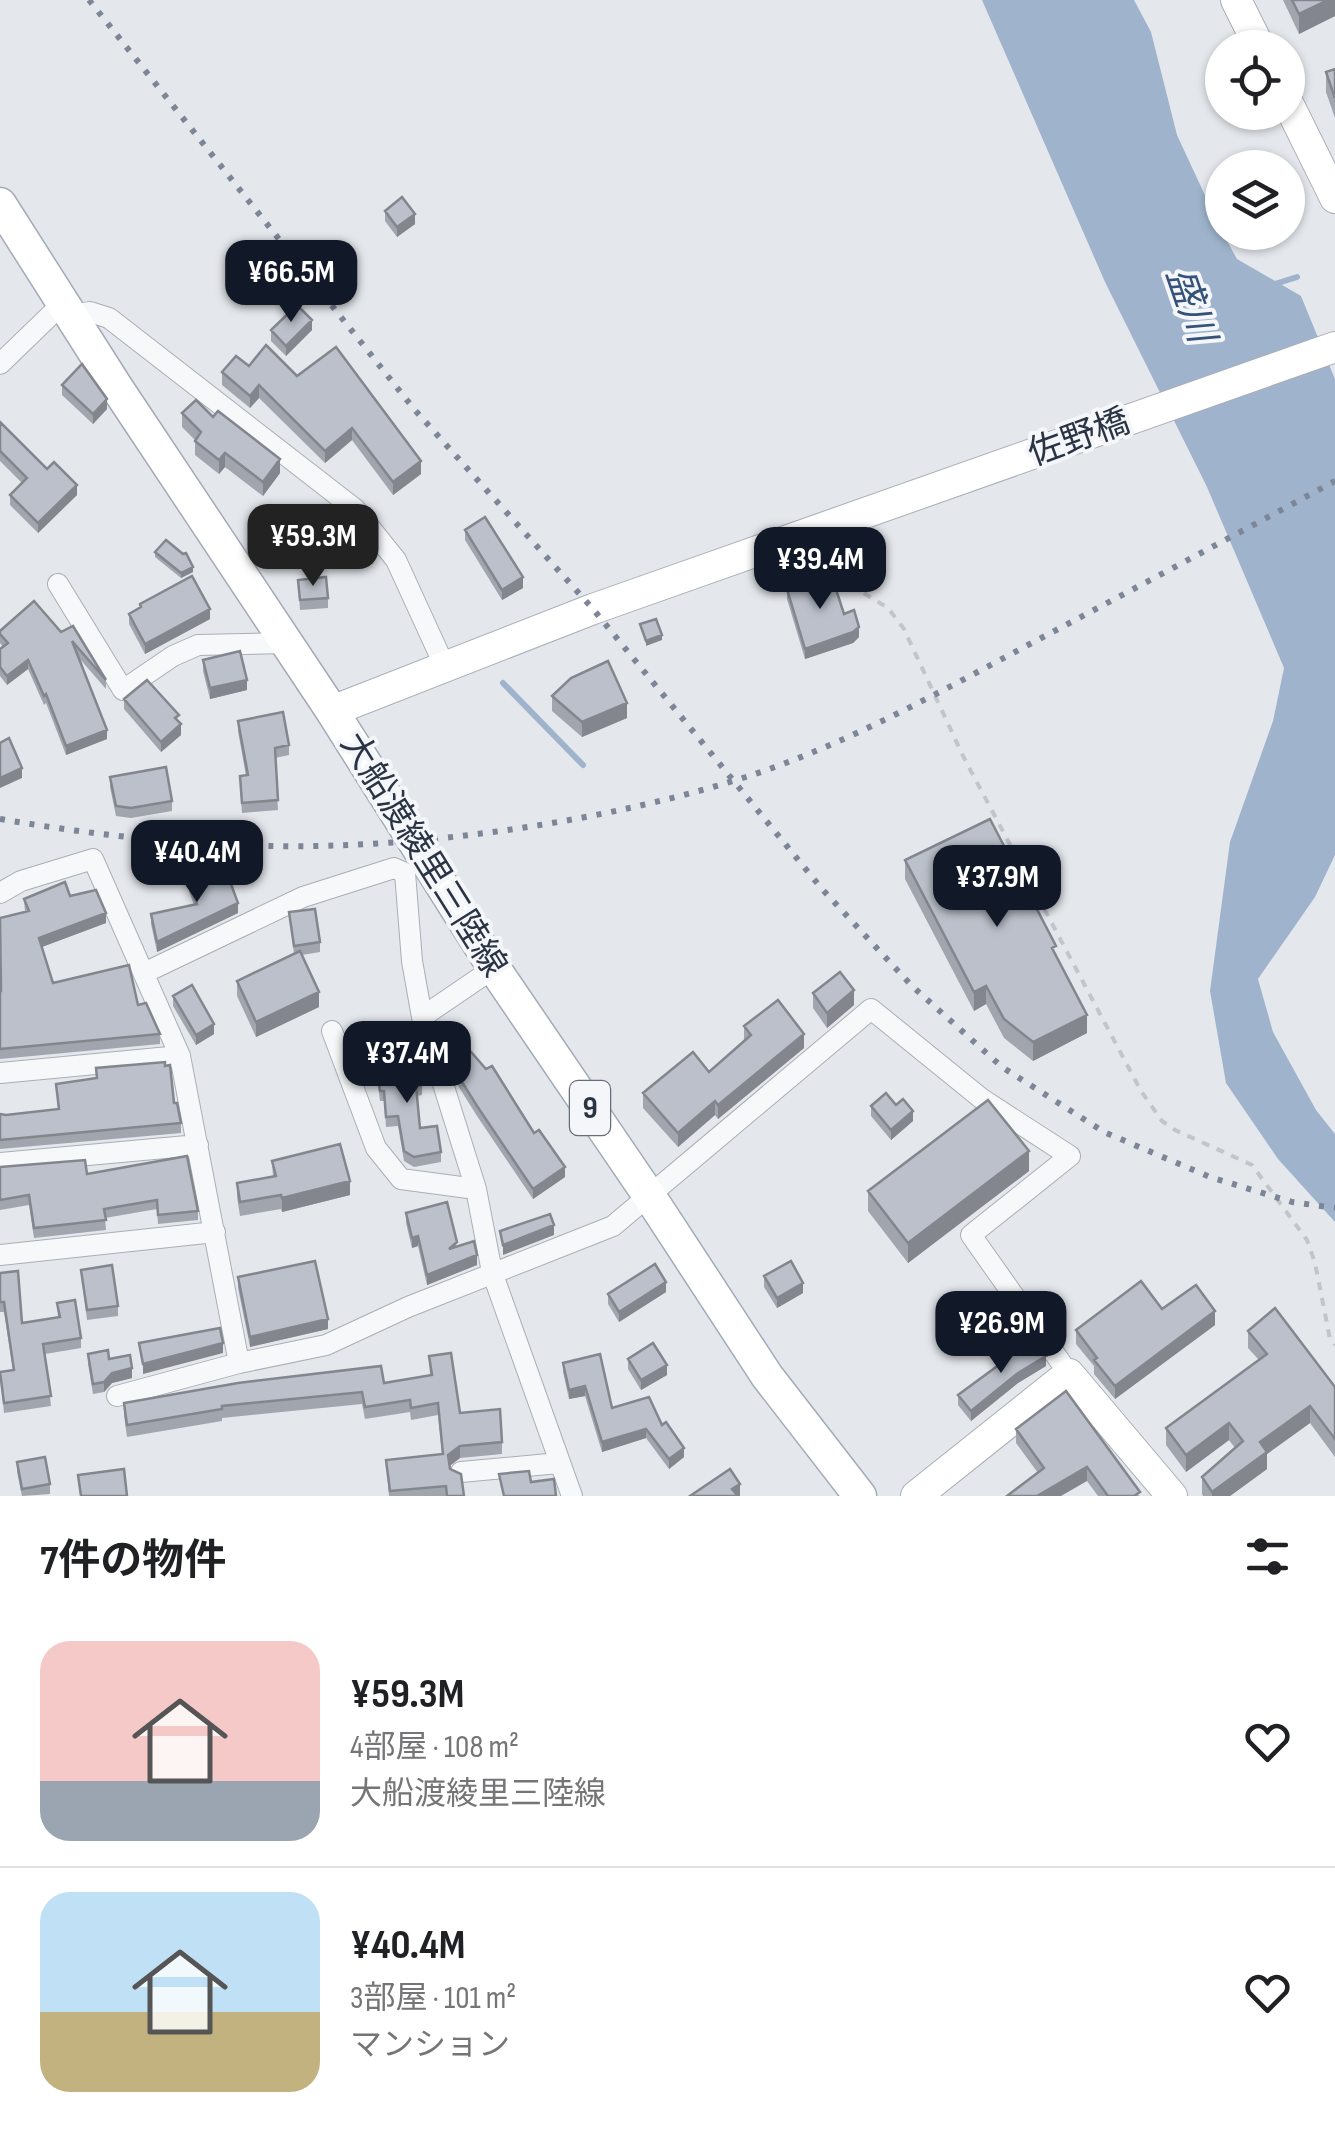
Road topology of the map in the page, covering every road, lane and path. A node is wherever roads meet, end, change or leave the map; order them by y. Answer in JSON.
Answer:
{"nodes":[{"id":1,"x":1236,"y":0,"type":"edge"},
{"id":2,"x":1251,"y":30,"type":"edge"},
{"id":3,"x":1301,"y":130,"type":"edge"},
{"id":4,"x":1335,"y":198,"type":"edge"},
{"id":5,"x":4,"y":217,"type":"edge"},
{"id":6,"x":67,"y":309,"type":"junction"},
{"id":7,"x":1335,"y":347,"type":"edge"},
{"id":8,"x":0,"y":364,"type":"edge"},
{"id":9,"x":810,"y":534,"type":"junction"},
{"id":10,"x":58,"y":584,"type":"dead end"},
{"id":11,"x":287,"y":643,"type":"junction"},
{"id":12,"x":444,"y":667,"type":"junction"},
{"id":13,"x":332,"y":711,"type":"junction"},
{"id":14,"x":0,"y":893,"type":"edge"},
{"id":15,"x":494,"y":968,"type":"junction"},
{"id":16,"x":144,"y":973,"type":"junction"},
{"id":17,"x":422,"y":1017,"type":"junction"},
{"id":18,"x":332,"y":1031,"type":"dead end"},
{"id":19,"x":180,"y":1056,"type":"junction"},
{"id":20,"x":0,"y":1073,"type":"edge"},
{"id":21,"x":198,"y":1144,"type":"junction"},
{"id":22,"x":0,"y":1163,"type":"edge"},
{"id":23,"x":476,"y":1189,"type":"junction"},
{"id":24,"x":650,"y":1196,"type":"junction"},
{"id":25,"x":215,"y":1232,"type":"junction"},
{"id":26,"x":0,"y":1254,"type":"edge"},
{"id":27,"x":492,"y":1272,"type":"junction"},
{"id":28,"x":1335,"y":1345,"type":"edge"},
{"id":29,"x":239,"y":1363,"type":"junction"},
{"id":30,"x":1069,"y":1374,"type":"junction"},
{"id":31,"x":116,"y":1396,"type":"dead end"},
{"id":32,"x":559,"y":1464,"type":"junction"},
{"id":33,"x":461,"y":1472,"type":"edge"},
{"id":34,"x":572,"y":1496,"type":"edge"},
{"id":35,"x":860,"y":1496,"type":"edge"},
{"id":36,"x":916,"y":1496,"type":"edge"},
{"id":37,"x":1172,"y":1496,"type":"edge"}],
"edges":[{"from":1,"to":2,"type":"street"},
{"from":3,"to":4,"type":"street"},
{"from":5,"to":6,"type":"main road","name":"大船渡綾里三陸線","number":"9"},
{"from":6,"to":8,"type":"street"},
{"from":6,"to":11,"type":"main road","name":"大船渡綾里三陸線","number":"9"},
{"from":6,"to":12,"type":"street"},
{"from":7,"to":9,"type":"street","name":"佐野橋"},
{"from":9,"to":12,"type":"street","name":"佐野橋"},
{"from":9,"to":28,"type":"path"},
{"from":10,"to":11,"type":"street"},
{"from":11,"to":13,"type":"main road","name":"大船渡綾里三陸線","number":"9"},
{"from":12,"to":13,"type":"street","name":"佐野橋"},
{"from":13,"to":15,"type":"main road","name":"大船渡綾里三陸線","number":"9"},
{"from":14,"to":16,"type":"street"},
{"from":15,"to":17,"type":"street"},
{"from":15,"to":24,"type":"main road","name":"大船渡綾里三陸線","number":"9"},
{"from":16,"to":17,"type":"street"},
{"from":16,"to":19,"type":"street"},
{"from":17,"to":23,"type":"street"},
{"from":18,"to":23,"type":"street"},
{"from":19,"to":20,"type":"street"},
{"from":19,"to":21,"type":"street"},
{"from":21,"to":22,"type":"street"},
{"from":21,"to":25,"type":"street"},
{"from":23,"to":27,"type":"street"},
{"from":24,"to":27,"type":"street"},
{"from":24,"to":30,"type":"street"},
{"from":24,"to":35,"type":"main road","name":"大船渡綾里三陸線","number":"9"},
{"from":25,"to":26,"type":"street"},
{"from":25,"to":29,"type":"street"},
{"from":27,"to":29,"type":"street"},
{"from":27,"to":32,"type":"street"},
{"from":29,"to":31,"type":"street"},
{"from":30,"to":36,"type":"street"},
{"from":30,"to":37,"type":"street"},
{"from":32,"to":33,"type":"street"},
{"from":32,"to":34,"type":"street"}]}
